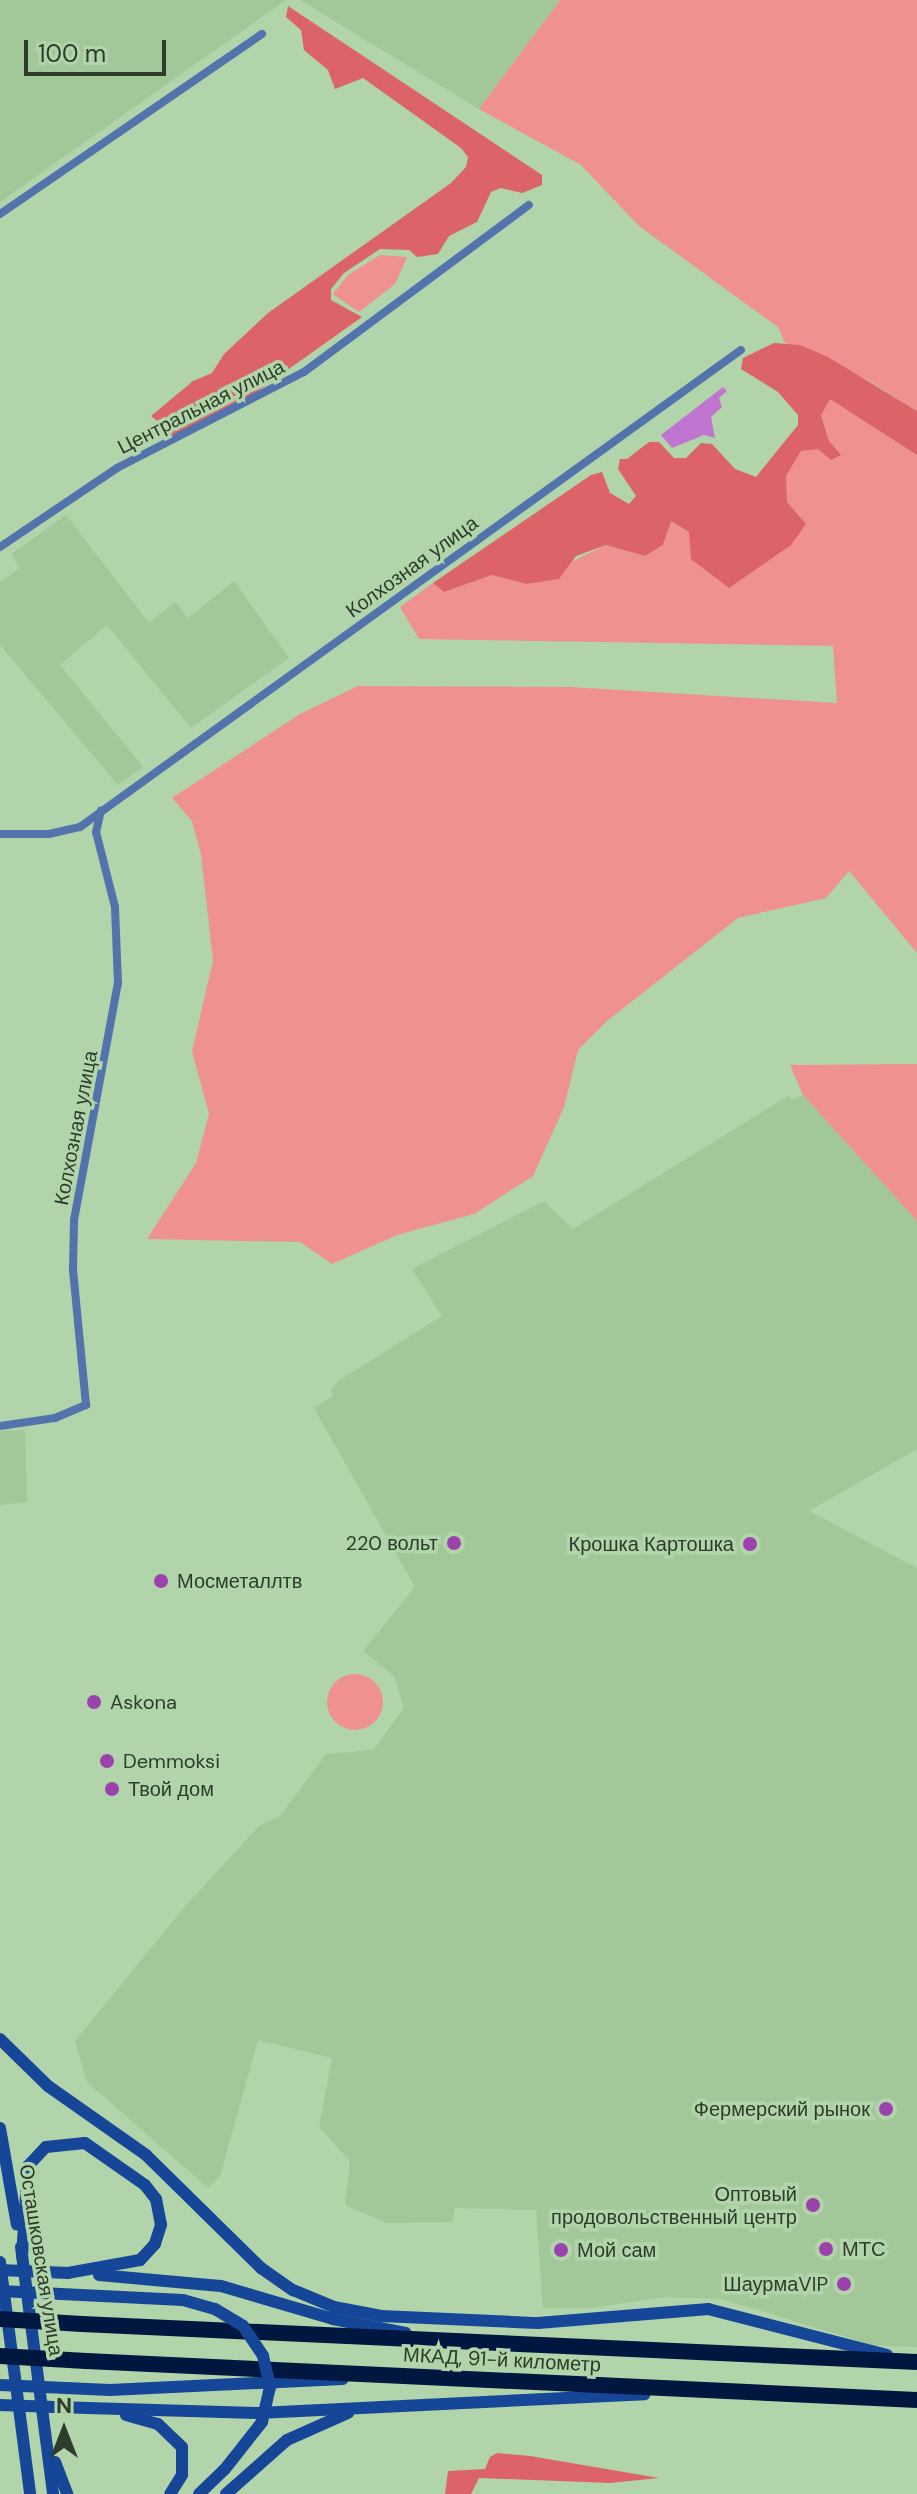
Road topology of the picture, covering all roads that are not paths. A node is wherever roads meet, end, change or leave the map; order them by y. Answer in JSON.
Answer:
{"nodes":[{"id":1,"x":262,"y":34,"type":"dead end"},
{"id":2,"x":529,"y":205,"type":"dead end"},
{"id":3,"x":0,"y":214,"type":"edge"},
{"id":4,"x":741,"y":350,"type":"dead end"},
{"id":5,"x":0,"y":547,"type":"edge"},
{"id":6,"x":101,"y":811,"type":"junction"},
{"id":7,"x":80,"y":827,"type":"junction"},
{"id":8,"x":96,"y":832,"type":"junction"},
{"id":9,"x":0,"y":834,"type":"edge"},
{"id":10,"x":0,"y":1426,"type":"edge"},
{"id":11,"x":0,"y":2039,"type":"edge"},
{"id":12,"x":0,"y":2128,"type":"edge"},
{"id":13,"x":22,"y":2256,"type":"junction"},
{"id":14,"x":0,"y":2262,"type":"edge"},
{"id":15,"x":0,"y":2270,"type":"edge"},
{"id":16,"x":88,"y":2272,"type":"junction"},
{"id":17,"x":0,"y":2291,"type":"edge"},
{"id":18,"x":279,"y":2301,"type":"junction"},
{"id":19,"x":334,"y":2307,"type":"junction"},
{"id":20,"x":0,"y":2319,"type":"edge"},
{"id":21,"x":443,"y":2340,"type":"junction"},
{"id":22,"x":0,"y":2356,"type":"edge"},
{"id":23,"x":916,"y":2362,"type":"edge"},
{"id":24,"x":407,"y":2376,"type":"junction"},
{"id":25,"x":0,"y":2385,"type":"edge"},
{"id":26,"x":733,"y":2391,"type":"junction"},
{"id":27,"x":917,"y":2400,"type":"edge"},
{"id":28,"x":0,"y":2405,"type":"edge"},
{"id":29,"x":387,"y":2406,"type":"junction"},
{"id":30,"x":110,"y":2411,"type":"junction"},
{"id":31,"x":46,"y":2432,"type":"junction"},
{"id":32,"x":28,"y":2494,"type":"edge"},
{"id":33,"x":53,"y":2494,"type":"edge"},
{"id":34,"x":67,"y":2494,"type":"edge"},
{"id":35,"x":170,"y":2494,"type":"edge"},
{"id":36,"x":199,"y":2494,"type":"edge"},
{"id":37,"x":226,"y":2494,"type":"edge"}],
"edges":[{"from":1,"to":3,"type":"street"},
{"from":2,"to":5,"type":"street","name":"Центральная улица"},
{"from":4,"to":6,"type":"street","name":"Колхозная улица"},
{"from":6,"to":7,"type":"street","name":"Колхозная улица"},
{"from":6,"to":8,"type":"street","name":"Колхозная улица"},
{"from":7,"to":8,"type":"street"},
{"from":7,"to":9,"type":"street","name":"Колхозная улица"},
{"from":8,"to":10,"type":"street","name":"Колхозная улица"},
{"from":11,"to":19,"type":"main road"},
{"from":12,"to":13,"type":"main road","name":"Осташковская улица"},
{"from":13,"to":16,"type":"main road"},
{"from":13,"to":31,"type":"main road","name":"Осташковская улица"},
{"from":14,"to":32,"type":"main road","name":"Осташковская улица"},
{"from":15,"to":16,"type":"main road","bridge":true},
{"from":16,"to":18,"type":"main road"},
{"from":17,"to":36,"type":"main road","bridge":true},
{"from":18,"to":19,"type":"main road"},
{"from":18,"to":21,"type":"main road"},
{"from":19,"to":23,"type":"main road"},
{"from":20,"to":21,"type":"highway","name":"МКАД, 91-й километр","bridge":true},
{"from":21,"to":23,"type":"highway","name":"МКАД, 91-й километр"},
{"from":22,"to":24,"type":"highway","name":"МКАД, 91-й километр","bridge":true},
{"from":24,"to":25,"type":"main road","bridge":true},
{"from":24,"to":26,"type":"highway","name":"МКАД, 91-й километр"},
{"from":26,"to":27,"type":"highway","name":"МКАД, 91-й километр"},
{"from":26,"to":29,"type":"main road"},
{"from":28,"to":30,"type":"main road","bridge":true},
{"from":29,"to":30,"type":"main road"},
{"from":29,"to":37,"type":"main road"},
{"from":30,"to":35,"type":"main road"},
{"from":31,"to":33,"type":"main road","name":"Осташковская улица"},
{"from":31,"to":34,"type":"main road"}]}
